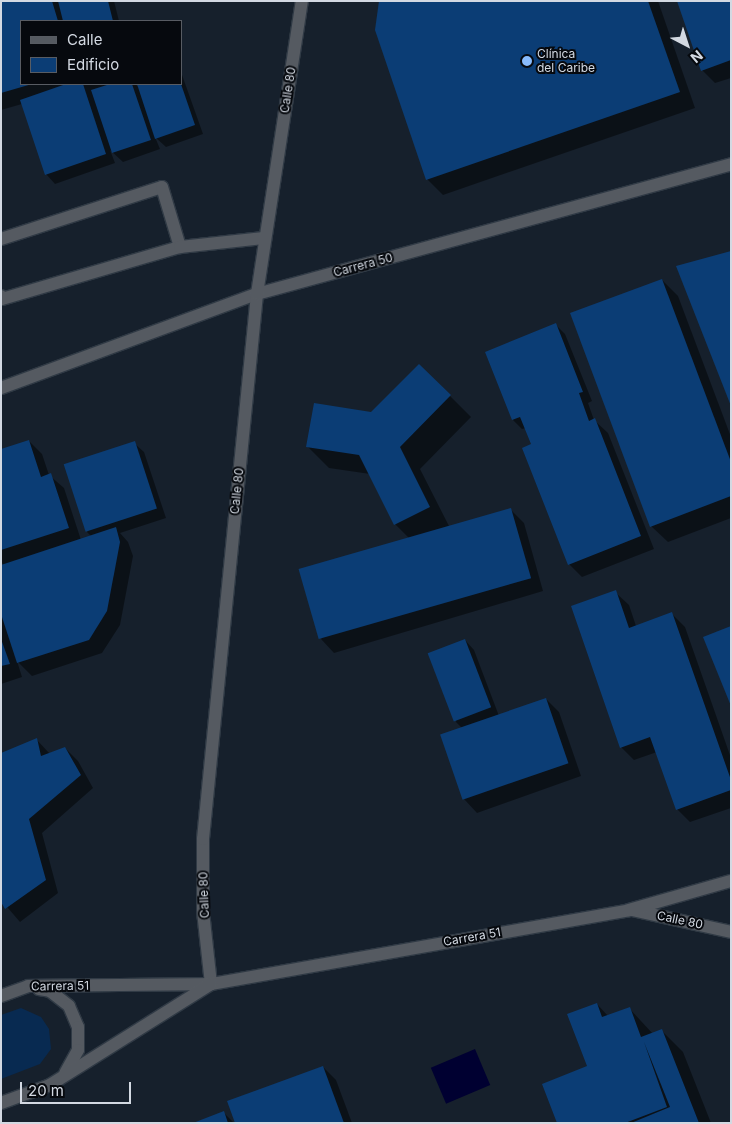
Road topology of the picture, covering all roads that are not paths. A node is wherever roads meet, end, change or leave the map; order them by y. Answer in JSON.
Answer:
{"nodes":[{"id":1,"x":302,"y":1,"type":"edge"},
{"id":2,"x":731,"y":164,"type":"edge"},
{"id":3,"x":264,"y":238,"type":"junction"},
{"id":4,"x":1,"y":239,"type":"edge"},
{"id":5,"x":180,"y":247,"type":"junction"},
{"id":6,"x":257,"y":294,"type":"junction"},
{"id":7,"x":1,"y":296,"type":"edge"},
{"id":8,"x":1,"y":388,"type":"edge"},
{"id":9,"x":731,"y":881,"type":"edge"},
{"id":10,"x":629,"y":910,"type":"junction"},
{"id":11,"x":731,"y":932,"type":"edge"},
{"id":12,"x":211,"y":984,"type":"junction"},
{"id":13,"x":28,"y":986,"type":"junction"},
{"id":14,"x":1,"y":996,"type":"edge"},
{"id":15,"x":50,"y":1085,"type":"junction"},
{"id":16,"x":1,"y":1103,"type":"edge"}],
"edges":[{"from":1,"to":3,"type":"street","name":"Calle 80"},
{"from":2,"to":6,"type":"street","name":"Carrera 50"},
{"from":3,"to":5,"type":"street"},
{"from":3,"to":6,"type":"street","name":"Calle 80"},
{"from":4,"to":5,"type":"street"},
{"from":5,"to":7,"type":"street"},
{"from":6,"to":8,"type":"street","name":"Carrera 50"},
{"from":6,"to":12,"type":"street","name":"Calle 80"},
{"from":9,"to":10,"type":"street","name":"Carrera 51"},
{"from":10,"to":11,"type":"street","name":"Calle 80"},
{"from":10,"to":12,"type":"street","name":"Carrera 51"},
{"from":12,"to":13,"type":"street","name":"Carrera 51"},
{"from":12,"to":15,"type":"street","name":"Carrera 51"},
{"from":13,"to":14,"type":"street","name":"Carrera 51"},
{"from":13,"to":15,"type":"street"},
{"from":15,"to":16,"type":"street","name":"Carrera 51"}]}
